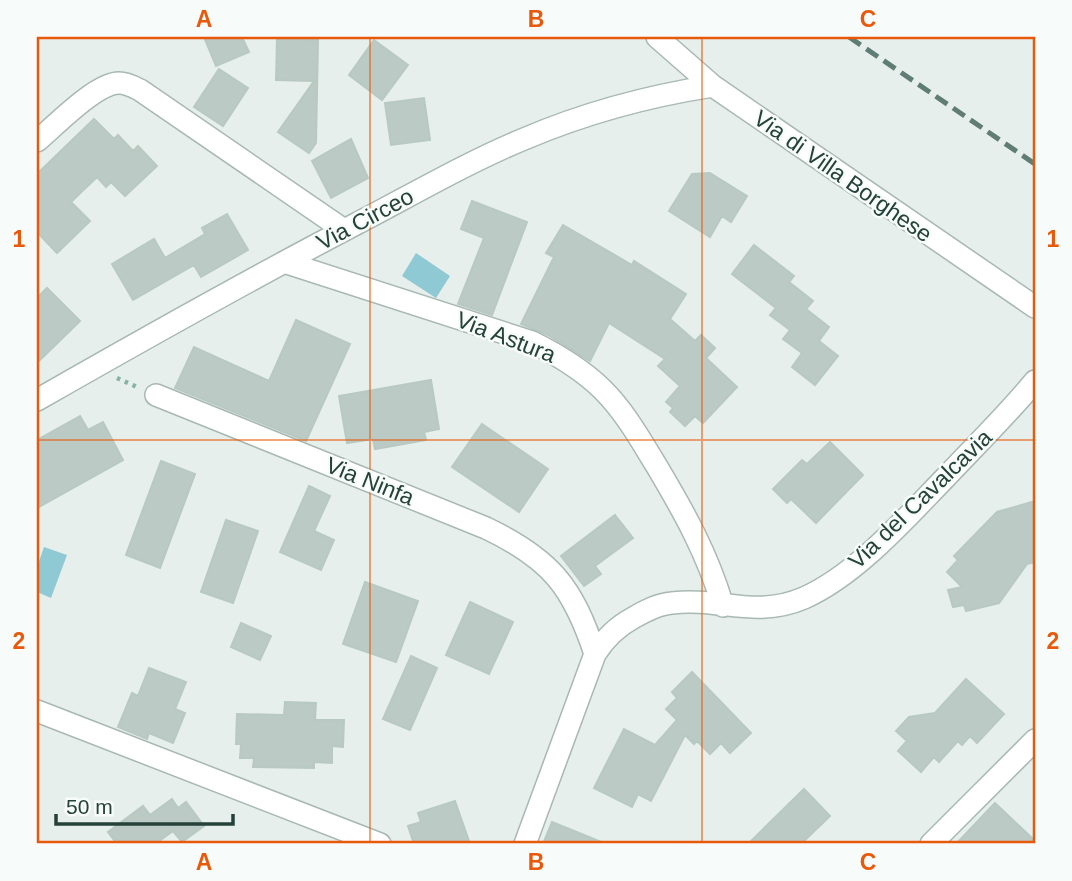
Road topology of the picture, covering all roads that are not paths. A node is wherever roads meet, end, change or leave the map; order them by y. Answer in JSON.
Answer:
{"nodes":[{"id":1,"x":657,"y":37,"type":"edge"},
{"id":2,"x":713,"y":86,"type":"junction"},
{"id":3,"x":37,"y":141,"type":"edge"},
{"id":4,"x":344,"y":230,"type":"junction"},
{"id":5,"x":285,"y":262,"type":"junction"},
{"id":6,"x":1035,"y":307,"type":"edge"},
{"id":7,"x":1035,"y":381,"type":"edge"},
{"id":8,"x":156,"y":395,"type":"road end"},
{"id":9,"x":37,"y":399,"type":"edge"},
{"id":10,"x":723,"y":606,"type":"junction"},
{"id":11,"x":595,"y":654,"type":"junction"},
{"id":12,"x":37,"y":711,"type":"edge"},
{"id":13,"x":1035,"y":740,"type":"edge"},
{"id":14,"x":380,"y":844,"type":"edge"},
{"id":15,"x":525,"y":844,"type":"edge"},
{"id":16,"x":931,"y":844,"type":"edge"}],
"edges":[{"from":1,"to":2,"type":"street","name":"Via di Villa Borghese"},
{"from":2,"to":4,"type":"street","name":"Via Circeo"},
{"from":2,"to":6,"type":"street","name":"Via di Villa Borghese"},
{"from":3,"to":4,"type":"street"},
{"from":4,"to":5,"type":"street","name":"Via Circeo"},
{"from":5,"to":9,"type":"street","name":"Via Circeo"},
{"from":5,"to":10,"type":"street","name":"Via Astura"},
{"from":7,"to":10,"type":"street","name":"Via del Cavalcavia"},
{"from":8,"to":11,"type":"street","name":"Via Ninfa"},
{"from":10,"to":11,"type":"street","name":"Via del Cavalcavia"},
{"from":11,"to":15,"type":"street","name":"Via del Cavalcavia"},
{"from":12,"to":14,"type":"street"},
{"from":13,"to":16,"type":"street"}]}
